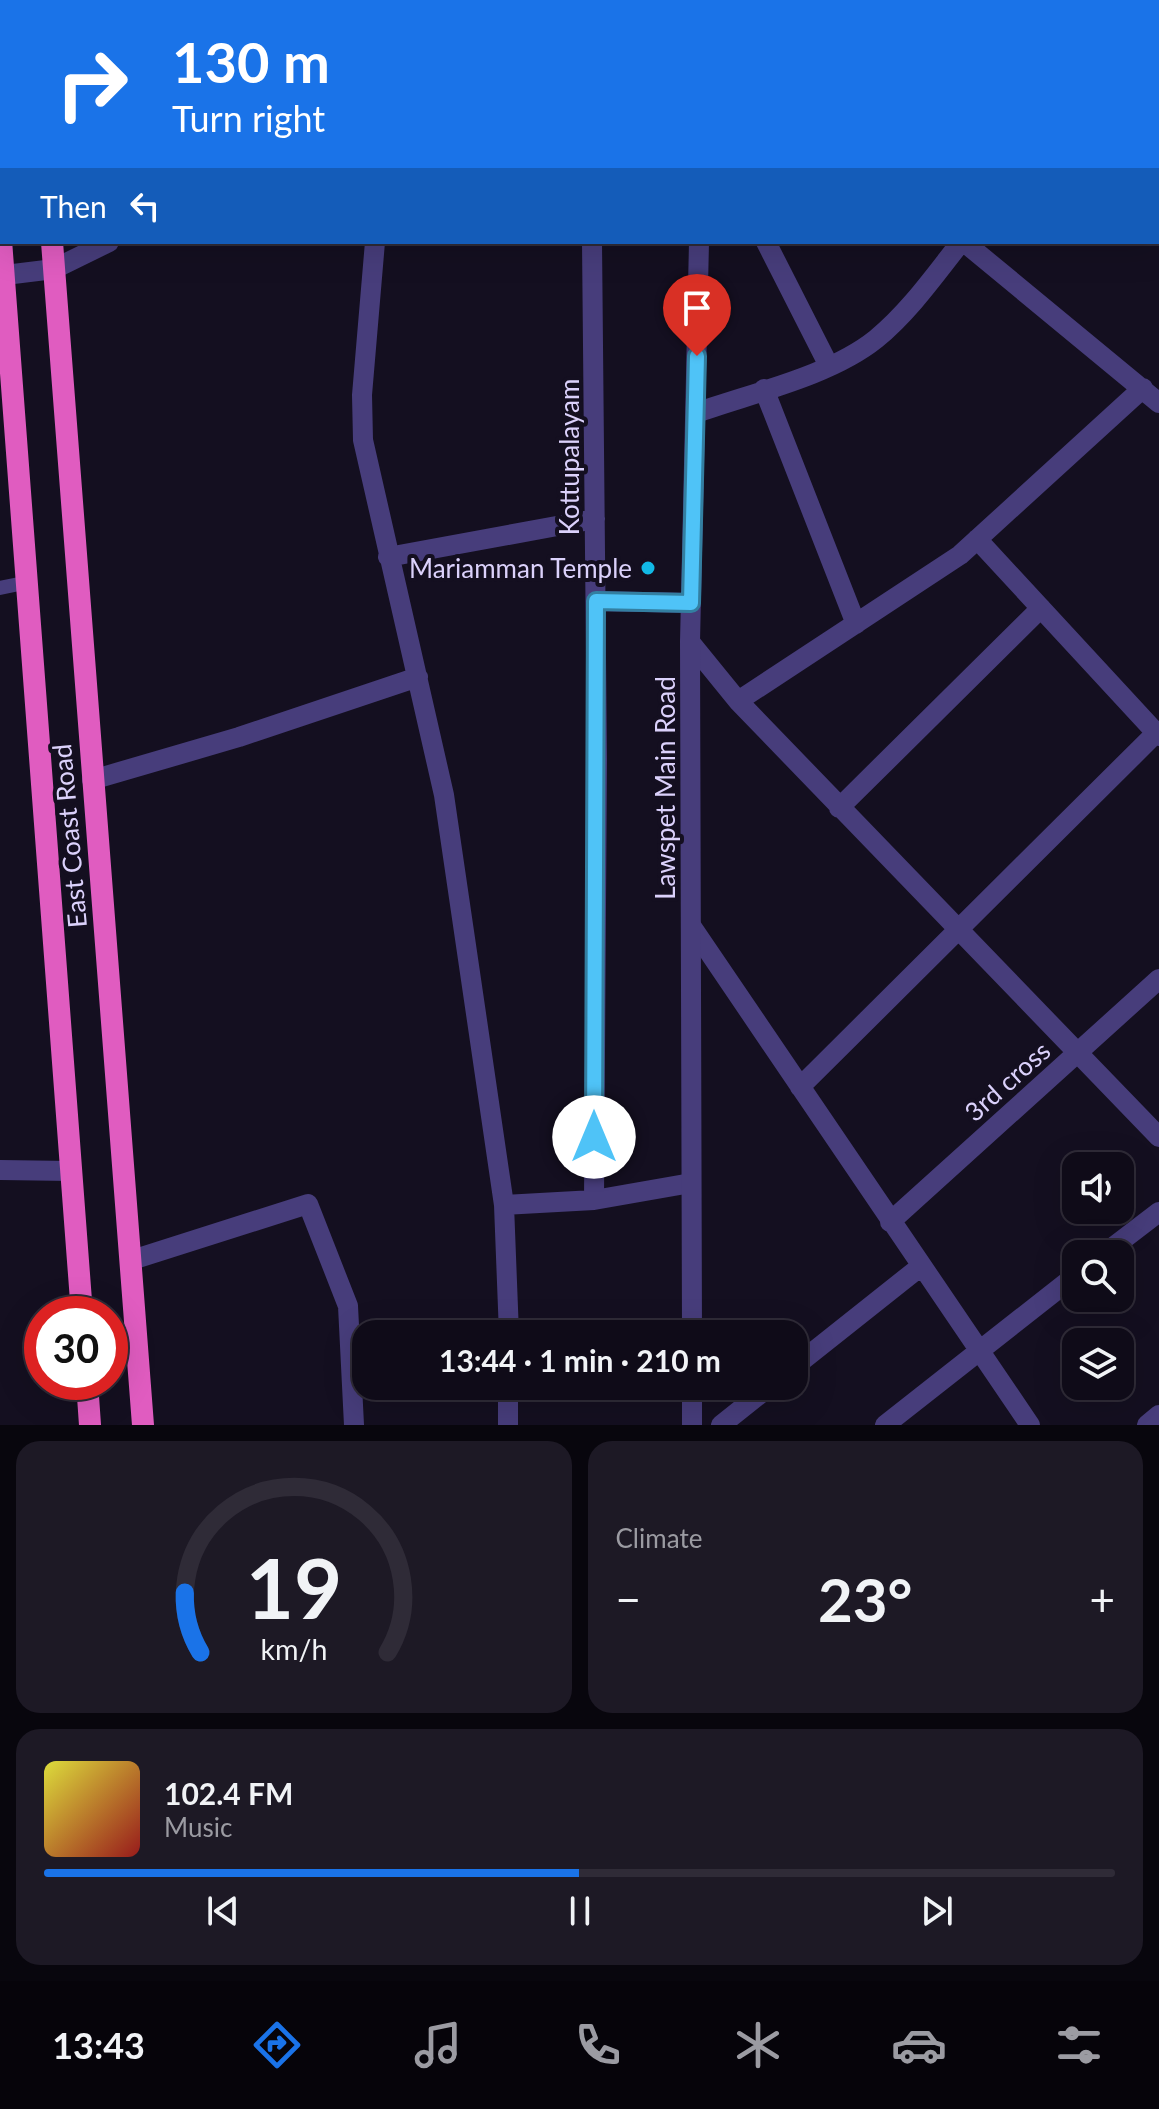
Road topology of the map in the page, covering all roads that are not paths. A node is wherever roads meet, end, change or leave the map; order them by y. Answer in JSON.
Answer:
{"nodes":[{"id":1,"x":1,"y":244,"type":"edge"},
{"id":2,"x":52,"y":244,"type":"edge"},
{"id":3,"x":105,"y":244,"type":"edge"},
{"id":4,"x":375,"y":244,"type":"edge"},
{"id":5,"x":592,"y":244,"type":"edge"},
{"id":6,"x":699,"y":244,"type":"edge"},
{"id":7,"x":767,"y":244,"type":"edge"},
{"id":8,"x":961,"y":244,"type":"edge"},
{"id":9,"x":965,"y":244,"type":"edge"},
{"id":10,"x":54,"y":269,"type":"junction"},
{"id":11,"x":2,"y":276,"type":"edge"},
{"id":12,"x":829,"y":366,"type":"junction"},
{"id":13,"x":1143,"y":388,"type":"junction"},
{"id":14,"x":764,"y":389,"type":"junction"},
{"id":15,"x":1159,"y":403,"type":"edge"},
{"id":16,"x":696,"y":413,"type":"junction"},
{"id":17,"x":595,"y":519,"type":"junction"},
{"id":18,"x":977,"y":539,"type":"junction"},
{"id":19,"x":388,"y":557,"type":"junction"},
{"id":20,"x":24,"y":583,"type":"junction"},
{"id":21,"x":0,"y":588,"type":"edge"},
{"id":22,"x":596,"y":601,"type":"junction"},
{"id":23,"x":691,"y":603,"type":"junction"},
{"id":24,"x":1041,"y":608,"type":"junction"},
{"id":25,"x":856,"y":624,"type":"junction"},
{"id":26,"x":690,"y":642,"type":"junction"},
{"id":27,"x":418,"y":677,"type":"junction"},
{"id":28,"x":738,"y":701,"type":"junction"},
{"id":29,"x":1157,"y":734,"type":"edge"},
{"id":30,"x":92,"y":780,"type":"junction"},
{"id":31,"x":839,"y":808,"type":"junction"},
{"id":32,"x":692,"y":927,"type":"junction"},
{"id":33,"x":957,"y":931,"type":"junction"},
{"id":34,"x":1159,"y":979,"type":"edge"},
{"id":35,"x":1077,"y":1053,"type":"junction"},
{"id":36,"x":800,"y":1087,"type":"junction"},
{"id":37,"x":1159,"y":1137,"type":"edge"},
{"id":38,"x":0,"y":1170,"type":"edge"},
{"id":39,"x":71,"y":1171,"type":"junction"},
{"id":40,"x":691,"y":1183,"type":"junction"},
{"id":41,"x":594,"y":1200,"type":"junction"},
{"id":42,"x":504,"y":1205,"type":"junction"},
{"id":43,"x":1159,"y":1212,"type":"edge"},
{"id":44,"x":890,"y":1222,"type":"junction"},
{"id":45,"x":1122,"y":1240,"type":"edge"},
{"id":46,"x":132,"y":1260,"type":"junction"},
{"id":47,"x":920,"y":1267,"type":"junction"},
{"id":48,"x":1062,"y":1286,"type":"edge"},
{"id":49,"x":81,"y":1296,"type":"edge"},
{"id":50,"x":508,"y":1320,"type":"edge"},
{"id":51,"x":692,"y":1320,"type":"edge"},
{"id":52,"x":977,"y":1350,"type":"junction"},
{"id":53,"x":808,"y":1356,"type":"edge"},
{"id":54,"x":88,"y":1400,"type":"edge"},
{"id":55,"x":508,"y":1400,"type":"edge"},
{"id":56,"x":692,"y":1400,"type":"edge"},
{"id":57,"x":752,"y":1400,"type":"edge"},
{"id":58,"x":1159,"y":1415,"type":"edge"},
{"id":59,"x":90,"y":1425,"type":"edge"},
{"id":60,"x":143,"y":1425,"type":"edge"},
{"id":61,"x":354,"y":1425,"type":"edge"},
{"id":62,"x":508,"y":1425,"type":"edge"},
{"id":63,"x":692,"y":1425,"type":"edge"},
{"id":64,"x":721,"y":1425,"type":"edge"},
{"id":65,"x":885,"y":1425,"type":"edge"},
{"id":66,"x":1030,"y":1425,"type":"edge"},
{"id":67,"x":1147,"y":1425,"type":"edge"}],
"edges":[{"from":1,"to":11,"type":"highway","name":"East Coast Road"},
{"from":2,"to":10,"type":"highway","name":"East Coast Road"},
{"from":3,"to":10,"type":"street"},
{"from":4,"to":19,"type":"street"},
{"from":5,"to":17,"type":"street","name":"Kottupalayam"},
{"from":6,"to":16,"type":"street","name":"Lawspet Main Road"},
{"from":7,"to":12,"type":"street"},
{"from":8,"to":12,"type":"street"},
{"from":9,"to":13,"type":"street"},
{"from":10,"to":11,"type":"street"},
{"from":10,"to":30,"type":"highway","name":"East Coast Road"},
{"from":11,"to":20,"type":"highway","name":"East Coast Road"},
{"from":12,"to":14,"type":"street"},
{"from":13,"to":15,"type":"street"},
{"from":13,"to":18,"type":"street"},
{"from":14,"to":16,"type":"street"},
{"from":14,"to":25,"type":"street"},
{"from":16,"to":23,"type":"street","name":"Lawspet Main Road"},
{"from":17,"to":19,"type":"street"},
{"from":17,"to":22,"type":"street","name":"Kottupalayam"},
{"from":18,"to":24,"type":"street"},
{"from":18,"to":25,"type":"street"},
{"from":19,"to":27,"type":"street"},
{"from":20,"to":21,"type":"lane"},
{"from":20,"to":39,"type":"highway","name":"East Coast Road"},
{"from":22,"to":23,"type":"street"},
{"from":22,"to":41,"type":"street","name":"Kottupalayam"},
{"from":23,"to":26,"type":"street","name":"Lawspet Main Road"},
{"from":24,"to":29,"type":"street"},
{"from":24,"to":31,"type":"street"},
{"from":25,"to":28,"type":"street"},
{"from":26,"to":28,"type":"street"},
{"from":26,"to":32,"type":"street","name":"Lawspet Main Road"},
{"from":27,"to":30,"type":"street"},
{"from":27,"to":42,"type":"street"},
{"from":28,"to":31,"type":"street"},
{"from":29,"to":33,"type":"street"},
{"from":30,"to":46,"type":"highway","name":"East Coast Road"},
{"from":31,"to":33,"type":"street"},
{"from":32,"to":36,"type":"street"},
{"from":32,"to":40,"type":"street","name":"Lawspet Main Road"},
{"from":33,"to":35,"type":"street"},
{"from":33,"to":36,"type":"street"},
{"from":34,"to":35,"type":"street","name":"3rd cross"},
{"from":35,"to":37,"type":"street"},
{"from":35,"to":44,"type":"street","name":"3rd cross"},
{"from":36,"to":44,"type":"street"},
{"from":38,"to":39,"type":"street"},
{"from":39,"to":49,"type":"highway","name":"East Coast Road"},
{"from":40,"to":41,"type":"street"},
{"from":40,"to":51,"type":"street","name":"Lawspet Main Road"},
{"from":41,"to":42,"type":"street"},
{"from":42,"to":50,"type":"street"},
{"from":43,"to":45,"type":"street"},
{"from":44,"to":47,"type":"street"},
{"from":46,"to":60,"type":"highway","name":"East Coast Road"},
{"from":46,"to":61,"type":"street"},
{"from":47,"to":52,"type":"street"},
{"from":47,"to":53,"type":"street"},
{"from":48,"to":52,"type":"street"},
{"from":52,"to":65,"type":"street"},
{"from":52,"to":66,"type":"street"},
{"from":54,"to":59,"type":"highway"},
{"from":55,"to":62,"type":"street"},
{"from":56,"to":63,"type":"street"},
{"from":57,"to":64,"type":"street"},
{"from":58,"to":67,"type":"street"}]}
